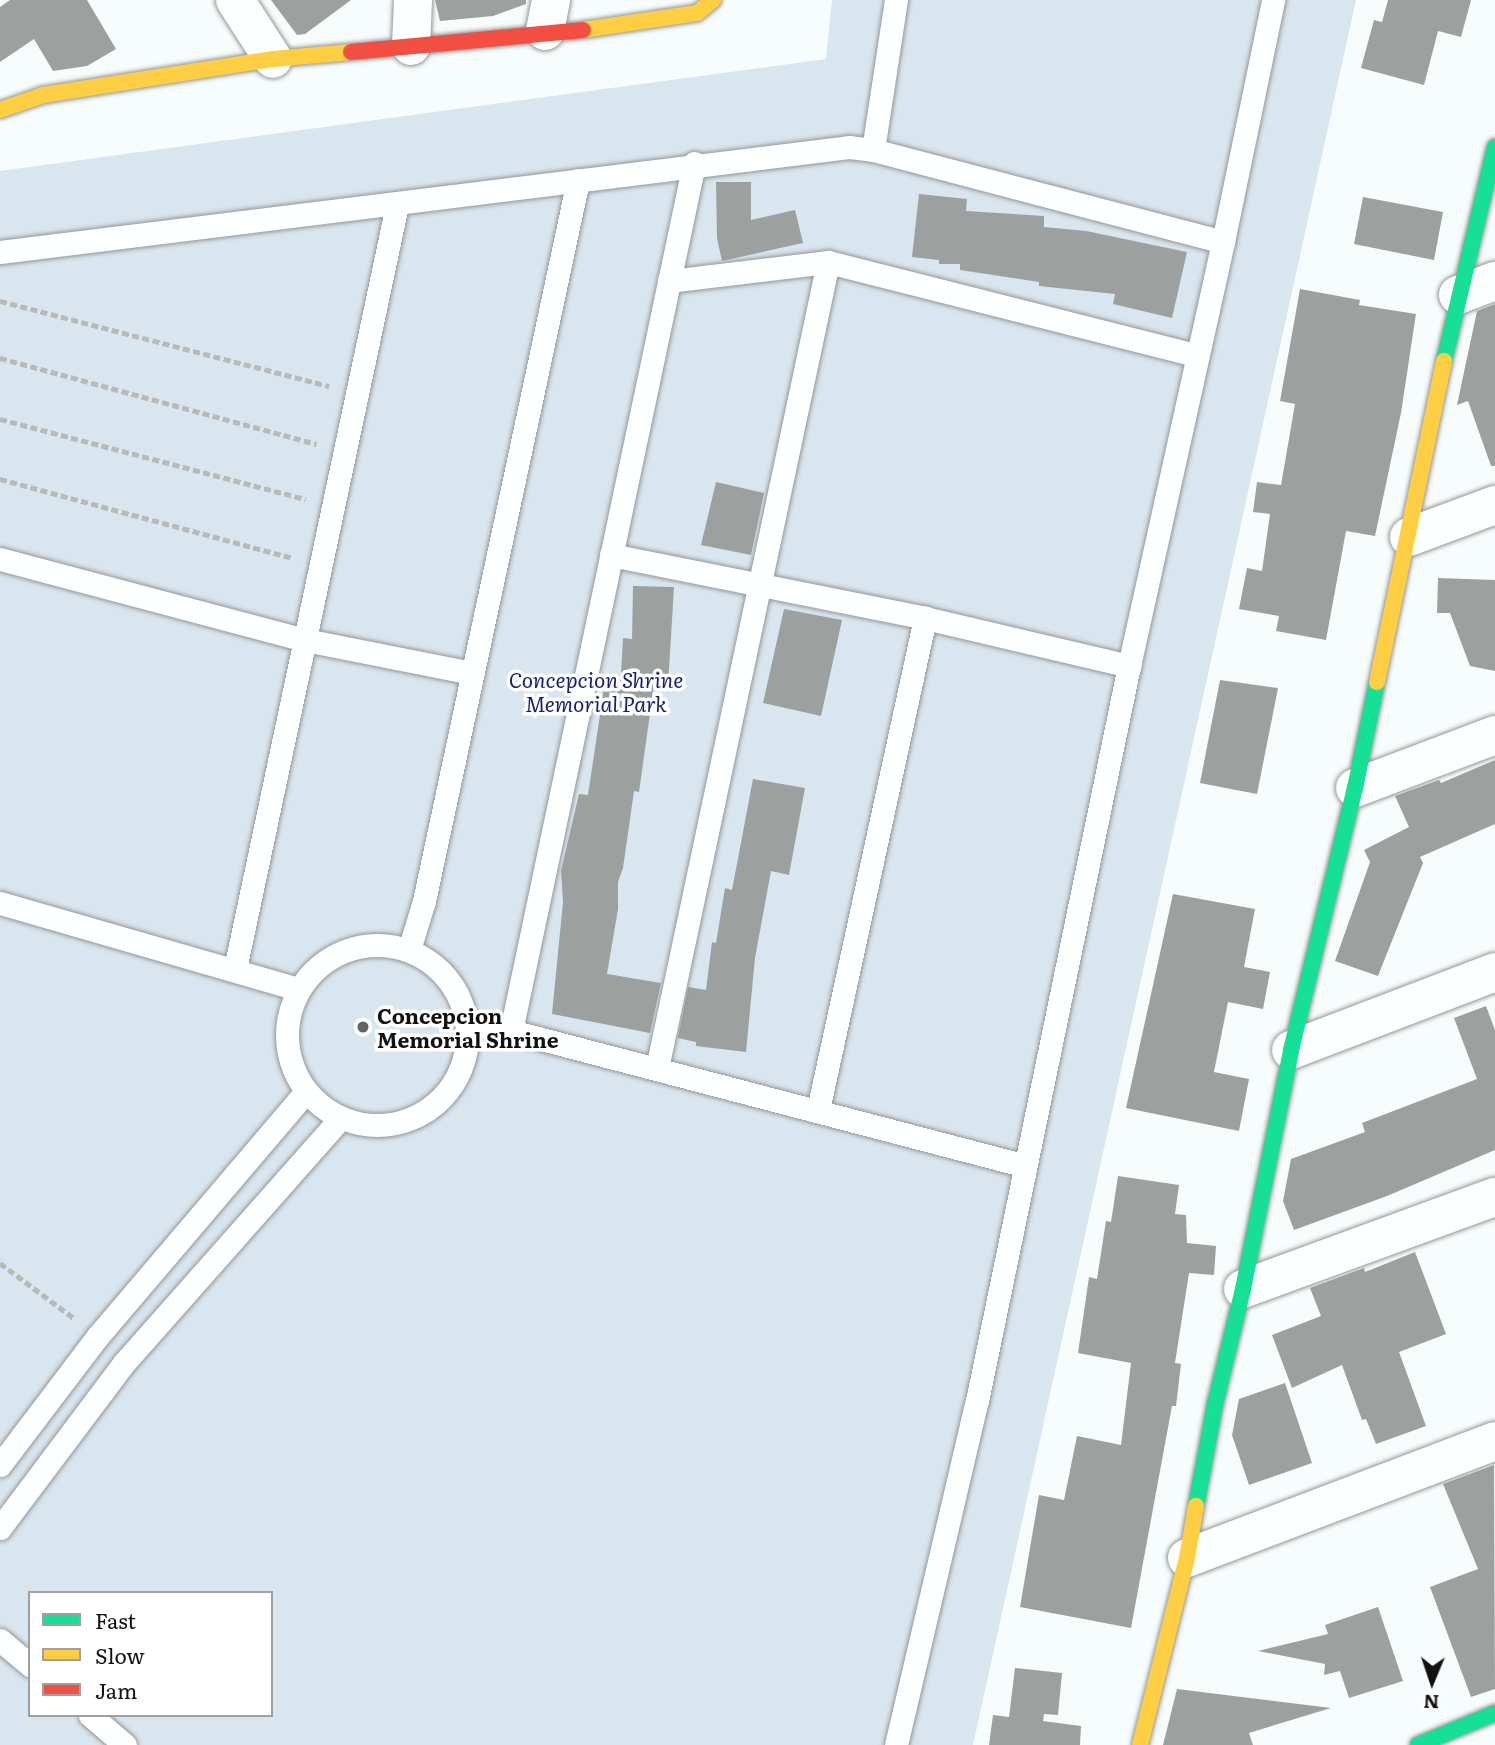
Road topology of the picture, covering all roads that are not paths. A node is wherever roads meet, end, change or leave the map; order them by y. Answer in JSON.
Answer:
{"nodes":[{"id":1,"x":235,"y":0,"type":"edge"},
{"id":2,"x":413,"y":0,"type":"edge"},
{"id":3,"x":896,"y":0,"type":"edge"},
{"id":4,"x":1273,"y":0,"type":"edge"},
{"id":5,"x":702,"y":4,"type":"edge"},
{"id":6,"x":548,"y":15,"type":"edge"},
{"id":7,"x":411,"y":46,"type":"junction"},
{"id":8,"x":273,"y":59,"type":"junction"},
{"id":9,"x":0,"y":110,"type":"edge"},
{"id":10,"x":1495,"y":147,"type":"edge"},
{"id":11,"x":873,"y":150,"type":"junction"},
{"id":12,"x":694,"y":163,"type":"junction"},
{"id":13,"x":578,"y":180,"type":"junction"},
{"id":14,"x":397,"y":205,"type":"junction"},
{"id":15,"x":1223,"y":242,"type":"junction"},
{"id":16,"x":0,"y":252,"type":"edge"},
{"id":17,"x":828,"y":262,"type":"junction"},
{"id":18,"x":669,"y":281,"type":"junction"},
{"id":19,"x":1495,"y":281,"type":"edge"},
{"id":20,"x":1458,"y":295,"type":"junction"},
{"id":21,"x":1196,"y":355,"type":"junction"},
{"id":22,"x":1495,"y":505,"type":"edge"},
{"id":23,"x":1409,"y":537,"type":"junction"},
{"id":24,"x":611,"y":555,"type":"junction"},
{"id":25,"x":0,"y":559,"type":"edge"},
{"id":26,"x":761,"y":584,"type":"junction"},
{"id":27,"x":925,"y":618,"type":"junction"},
{"id":28,"x":305,"y":640,"type":"junction"},
{"id":29,"x":1129,"y":666,"type":"junction"},
{"id":30,"x":471,"y":673,"type":"junction"},
{"id":31,"x":1495,"y":735,"type":"edge"},
{"id":32,"x":1355,"y":788,"type":"junction"},
{"id":33,"x":0,"y":903,"type":"edge"},
{"id":34,"x":410,"y":950,"type":"junction"},
{"id":35,"x":236,"y":969,"type":"junction"},
{"id":36,"x":1495,"y":972,"type":"edge"},
{"id":37,"x":297,"y":989,"type":"junction"},
{"id":38,"x":467,"y":1025,"type":"junction"},
{"id":39,"x":511,"y":1031,"type":"junction"},
{"id":40,"x":1291,"y":1051,"type":"junction"},
{"id":41,"x":657,"y":1068,"type":"junction"},
{"id":42,"x":306,"y":1092,"type":"junction"},
{"id":43,"x":818,"y":1110,"type":"junction"},
{"id":44,"x":341,"y":1118,"type":"junction"},
{"id":45,"x":1026,"y":1166,"type":"junction"},
{"id":46,"x":1495,"y":1197,"type":"edge"},
{"id":47,"x":1243,"y":1289,"type":"junction"},
{"id":48,"x":1495,"y":1441,"type":"edge"},
{"id":49,"x":0,"y":1465,"type":"edge"},
{"id":50,"x":0,"y":1528,"type":"edge"},
{"id":51,"x":1187,"y":1558,"type":"junction"},
{"id":52,"x":0,"y":1640,"type":"edge"},
{"id":53,"x":28,"y":1663,"type":"edge"},
{"id":54,"x":1495,"y":1713,"type":"edge"},
{"id":55,"x":92,"y":1717,"type":"edge"},
{"id":56,"x":125,"y":1745,"type":"edge"},
{"id":57,"x":896,"y":1745,"type":"edge"},
{"id":58,"x":1140,"y":1745,"type":"edge"},
{"id":59,"x":1418,"y":1745,"type":"edge"}],
"edges":[{"from":1,"to":8,"type":"street"},
{"from":2,"to":7,"type":"street"},
{"from":3,"to":11,"type":"lane"},
{"from":4,"to":15,"type":"lane"},
{"from":5,"to":6,"type":"street"},
{"from":6,"to":7,"type":"street"},
{"from":7,"to":8,"type":"street"},
{"from":8,"to":9,"type":"street"},
{"from":10,"to":20,"type":"street"},
{"from":11,"to":12,"type":"lane"},
{"from":11,"to":15,"type":"lane"},
{"from":12,"to":13,"type":"lane"},
{"from":12,"to":18,"type":"lane"},
{"from":13,"to":14,"type":"lane"},
{"from":13,"to":30,"type":"lane"},
{"from":14,"to":16,"type":"lane"},
{"from":14,"to":28,"type":"lane"},
{"from":15,"to":21,"type":"lane"},
{"from":17,"to":18,"type":"lane"},
{"from":17,"to":21,"type":"lane"},
{"from":17,"to":26,"type":"lane"},
{"from":18,"to":24,"type":"lane"},
{"from":19,"to":20,"type":"street"},
{"from":20,"to":23,"type":"street"},
{"from":21,"to":29,"type":"lane"},
{"from":22,"to":23,"type":"street"},
{"from":23,"to":32,"type":"street"},
{"from":24,"to":26,"type":"lane"},
{"from":24,"to":39,"type":"lane"},
{"from":25,"to":28,"type":"lane"},
{"from":26,"to":27,"type":"lane"},
{"from":26,"to":41,"type":"lane"},
{"from":27,"to":29,"type":"lane"},
{"from":27,"to":43,"type":"lane"},
{"from":28,"to":30,"type":"lane"},
{"from":28,"to":35,"type":"lane"},
{"from":29,"to":45,"type":"lane"},
{"from":30,"to":34,"type":"lane"},
{"from":31,"to":32,"type":"street"},
{"from":32,"to":40,"type":"street"},
{"from":33,"to":35,"type":"lane"},
{"from":34,"to":37,"type":"lane"},
{"from":34,"to":38,"type":"lane"},
{"from":35,"to":37,"type":"lane"},
{"from":36,"to":40,"type":"street"},
{"from":37,"to":42,"type":"lane"},
{"from":38,"to":39,"type":"lane"},
{"from":38,"to":44,"type":"lane"},
{"from":39,"to":41,"type":"lane"},
{"from":40,"to":47,"type":"street"},
{"from":41,"to":43,"type":"lane"},
{"from":42,"to":44,"type":"lane"},
{"from":42,"to":49,"type":"lane"},
{"from":43,"to":45,"type":"lane"},
{"from":44,"to":50,"type":"lane"},
{"from":45,"to":57,"type":"lane"},
{"from":46,"to":47,"type":"street"},
{"from":47,"to":51,"type":"street"},
{"from":48,"to":51,"type":"street"},
{"from":51,"to":58,"type":"street"},
{"from":52,"to":53,"type":"lane"},
{"from":54,"to":59,"type":"street"},
{"from":55,"to":56,"type":"lane"}]}
